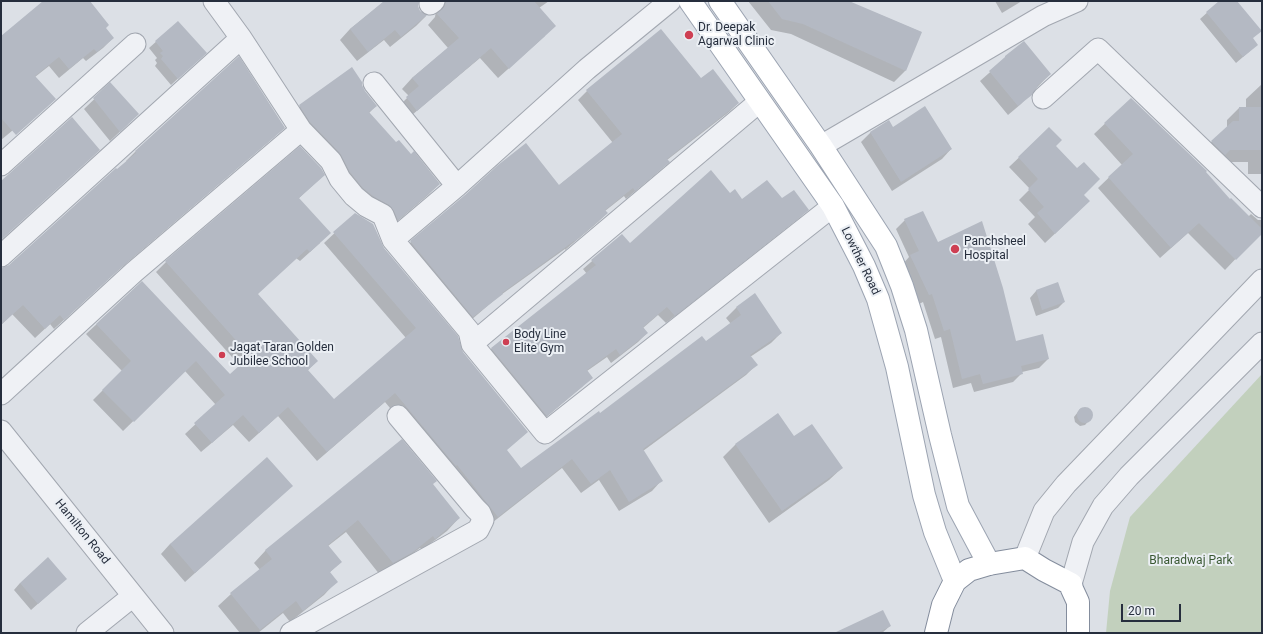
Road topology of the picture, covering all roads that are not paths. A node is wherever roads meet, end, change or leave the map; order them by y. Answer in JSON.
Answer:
{"nodes":[{"id":1,"x":214,"y":1,"type":"edge"},
{"id":2,"x":670,"y":1,"type":"edge"},
{"id":3,"x":690,"y":1,"type":"edge"},
{"id":4,"x":720,"y":1,"type":"edge"},
{"id":5,"x":1077,"y":1,"type":"edge"},
{"id":6,"x":241,"y":38,"type":"junction"},
{"id":7,"x":135,"y":44,"type":"dead end"},
{"id":8,"x":374,"y":83,"type":"dead end"},
{"id":9,"x":1043,"y":98,"type":"dead end"},
{"id":10,"x":759,"y":102,"type":"junction"},
{"id":11,"x":301,"y":130,"type":"junction"},
{"id":12,"x":821,"y":146,"type":"junction"},
{"id":13,"x":1,"y":165,"type":"edge"},
{"id":14,"x":457,"y":186,"type":"junction"},
{"id":15,"x":833,"y":206,"type":"junction"},
{"id":16,"x":1262,"y":207,"type":"edge"},
{"id":17,"x":393,"y":240,"type":"junction"},
{"id":18,"x":1,"y":256,"type":"edge"},
{"id":19,"x":1262,"y":280,"type":"edge"},
{"id":20,"x":1262,"y":343,"type":"edge"},
{"id":21,"x":472,"y":344,"type":"junction"},
{"id":22,"x":1,"y":394,"type":"edge"},
{"id":23,"x":398,"y":416,"type":"dead end"},
{"id":24,"x":1,"y":431,"type":"edge"},
{"id":25,"x":1025,"y":558,"type":"junction"},
{"id":26,"x":989,"y":564,"type":"junction"},
{"id":27,"x":955,"y":581,"type":"junction"},
{"id":28,"x":1071,"y":584,"type":"junction"},
{"id":29,"x":133,"y":596,"type":"junction"},
{"id":30,"x":87,"y":633,"type":"edge"},
{"id":31,"x":163,"y":633,"type":"edge"},
{"id":32,"x":290,"y":633,"type":"edge"},
{"id":33,"x":936,"y":633,"type":"edge"},
{"id":34,"x":1078,"y":633,"type":"edge"}],
"edges":[{"from":1,"to":6,"type":"street"},
{"from":2,"to":14,"type":"street"},
{"from":3,"to":10,"type":"main road","name":"Lowther Road"},
{"from":4,"to":12,"type":"main road"},
{"from":5,"to":12,"type":"street"},
{"from":6,"to":11,"type":"street"},
{"from":6,"to":18,"type":"street"},
{"from":7,"to":13,"type":"street"},
{"from":8,"to":14,"type":"street"},
{"from":9,"to":16,"type":"street"},
{"from":10,"to":15,"type":"main road","name":"Lowther Road"},
{"from":10,"to":21,"type":"street"},
{"from":11,"to":17,"type":"street"},
{"from":11,"to":22,"type":"street"},
{"from":12,"to":26,"type":"main road"},
{"from":14,"to":17,"type":"street"},
{"from":15,"to":21,"type":"street"},
{"from":15,"to":27,"type":"main road","name":"Lowther Road"},
{"from":17,"to":21,"type":"street"},
{"from":19,"to":25,"type":"street"},
{"from":20,"to":28,"type":"street"},
{"from":23,"to":32,"type":"street"},
{"from":24,"to":29,"type":"street","name":"Hamilton Road"},
{"from":25,"to":26,"type":"main road"},
{"from":25,"to":28,"type":"main road"},
{"from":26,"to":27,"type":"main road"},
{"from":27,"to":33,"type":"main road"},
{"from":28,"to":34,"type":"main road"},
{"from":29,"to":30,"type":"street"},
{"from":29,"to":31,"type":"street","name":"Hamilton Road"}]}
